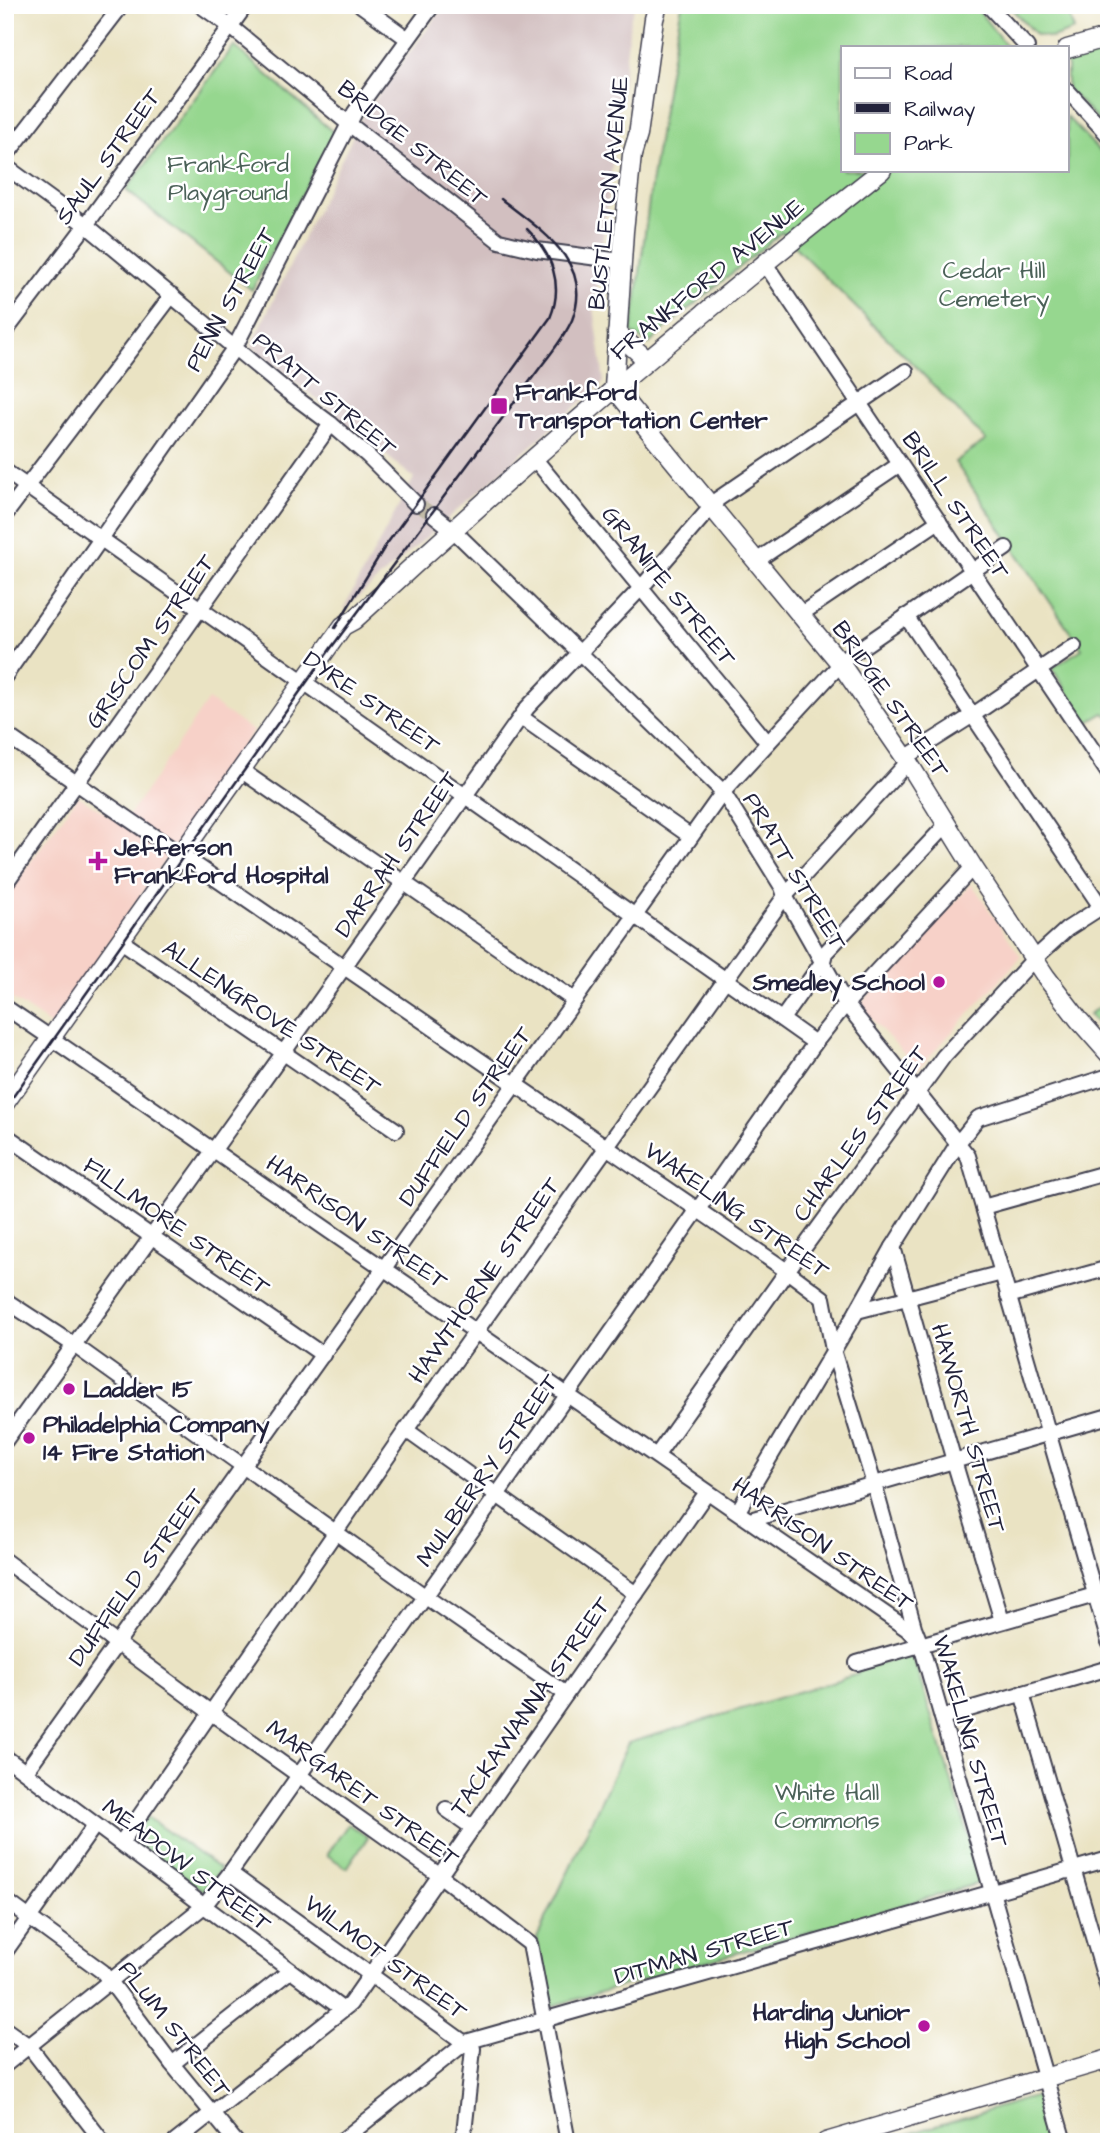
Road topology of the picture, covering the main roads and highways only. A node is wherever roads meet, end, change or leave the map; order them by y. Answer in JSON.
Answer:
{"nodes":[{"id":1,"x":658,"y":5,"type":"edge"},
{"id":2,"x":1109,"y":37,"type":"edge"},
{"id":3,"x":1068,"y":50,"type":"edge"},
{"id":4,"x":879,"y":172,"type":"edge"},
{"id":5,"x":617,"y":333,"type":"junction"},
{"id":6,"x":648,"y":359,"type":"junction"},
{"id":7,"x":614,"y":388,"type":"junction"},
{"id":8,"x":1109,"y":1054,"type":"edge"},
{"id":9,"x":5,"y":1103,"type":"edge"},
{"id":10,"x":1109,"y":2059,"type":"edge"},
{"id":11,"x":826,"y":2142,"type":"edge"}],
"edges":[{"from":1,"to":5,"type":"main road","name":"BUSTLETON AVENUE"},
{"from":2,"to":3,"type":"main road"},
{"from":4,"to":6,"type":"main road","name":"FRANKFORD AVENUE"},
{"from":5,"to":6,"type":"main road"},
{"from":5,"to":7,"type":"main road","name":"BUSTLETON AVENUE"},
{"from":6,"to":7,"type":"main road","name":"FRANKFORD AVENUE"},
{"from":7,"to":8,"type":"main road","name":"BRIDGE STREET"},
{"from":7,"to":9,"type":"main road","name":"FRANKFORD AVENUE"},
{"from":10,"to":11,"type":"main road"}]}
